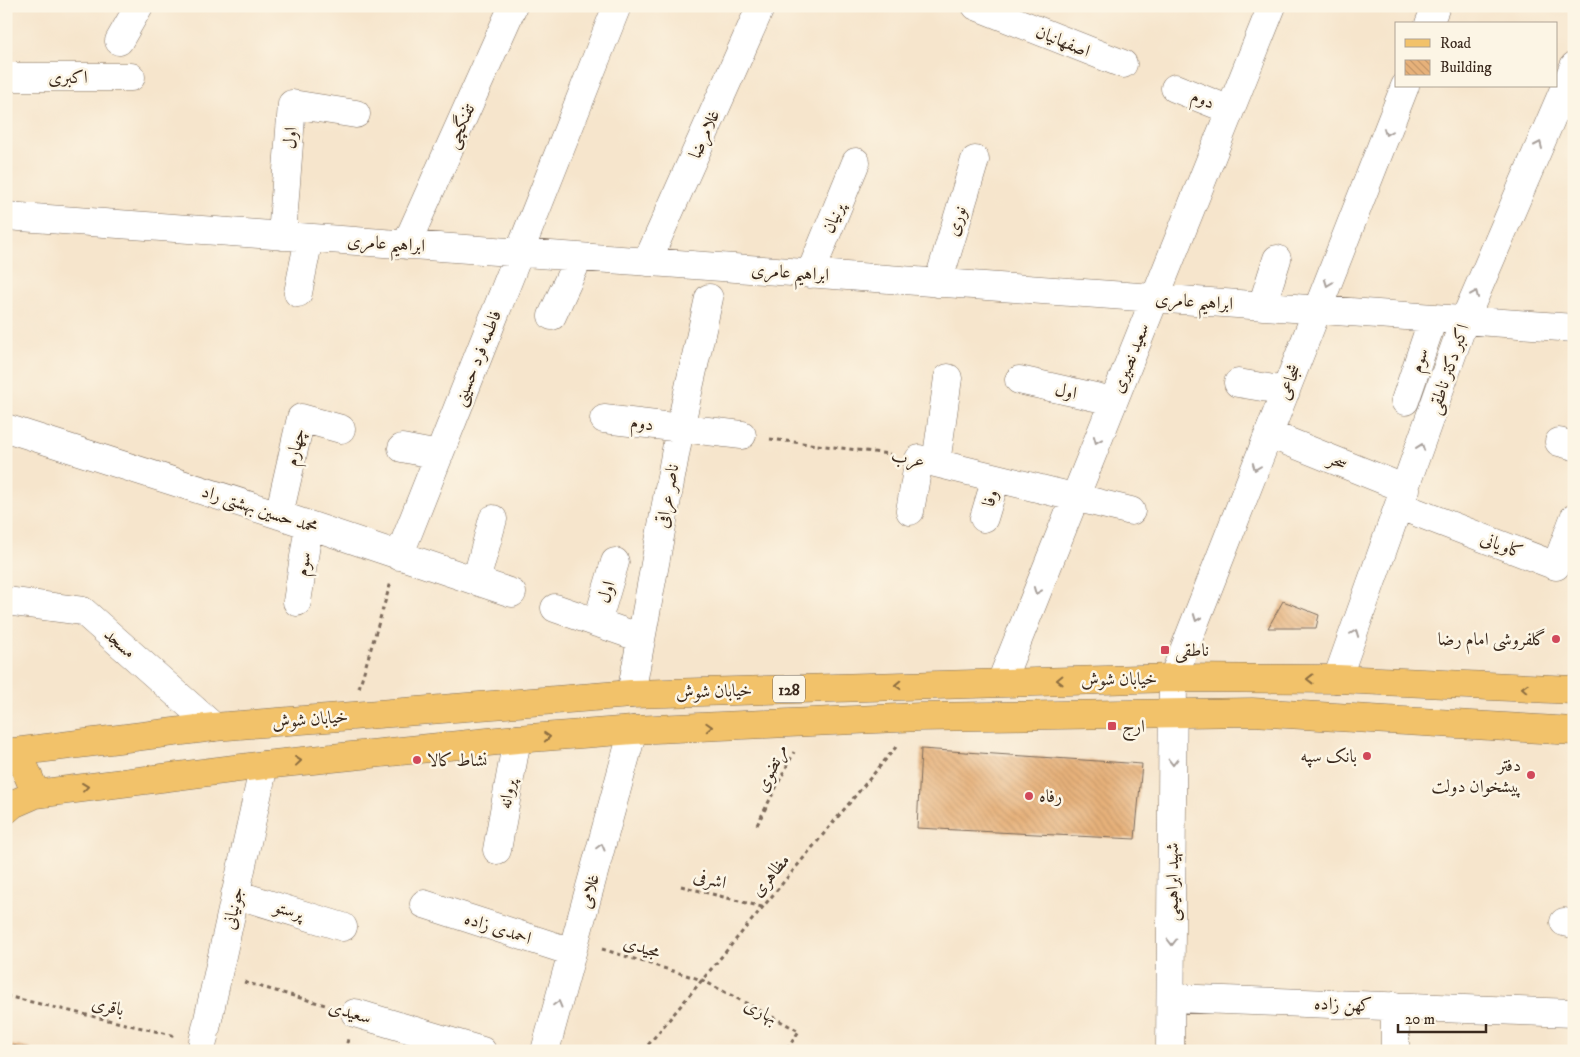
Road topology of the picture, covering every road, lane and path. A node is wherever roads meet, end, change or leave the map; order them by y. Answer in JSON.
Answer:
{"nodes":[{"id":1,"x":139,"y":6,"type":"edge"},
{"id":2,"x":513,"y":6,"type":"edge"},
{"id":3,"x":616,"y":6,"type":"edge"},
{"id":4,"x":761,"y":6,"type":"edge"},
{"id":5,"x":976,"y":6,"type":"edge"},
{"id":6,"x":1272,"y":6,"type":"edge"},
{"id":7,"x":1436,"y":6,"type":"edge"},
{"id":8,"x":1014,"y":13,"type":"edge"},
{"id":9,"x":1430,"y":22,"type":"edge"},
{"id":10,"x":119,"y":41,"type":"dead end"},
{"id":11,"x":1122,"y":64,"type":"dead end"},
{"id":12,"x":1574,"y":66,"type":"edge"},
{"id":13,"x":131,"y":76,"type":"dead end"},
{"id":14,"x":6,"y":77,"type":"edge"},
{"id":15,"x":1176,"y":88,"type":"dead end"},
{"id":16,"x":1404,"y":88,"type":"edge"},
{"id":17,"x":1230,"y":110,"type":"junction"},
{"id":18,"x":356,"y":114,"type":"dead end"},
{"id":19,"x":975,"y":160,"type":"dead end"},
{"id":20,"x":856,"y":162,"type":"dead end"},
{"id":21,"x":6,"y":216,"type":"edge"},
{"id":22,"x":282,"y":236,"type":"junction"},
{"id":23,"x":309,"y":238,"type":"junction"},
{"id":24,"x":406,"y":245,"type":"junction"},
{"id":25,"x":519,"y":254,"type":"junction"},
{"id":26,"x":579,"y":257,"type":"junction"},
{"id":27,"x":1277,"y":259,"type":"dead end"},
{"id":28,"x":647,"y":262,"type":"junction"},
{"id":29,"x":810,"y":274,"type":"junction"},
{"id":30,"x":938,"y":283,"type":"junction"},
{"id":31,"x":298,"y":293,"type":"dead end"},
{"id":32,"x":709,"y":298,"type":"dead end"},
{"id":33,"x":1154,"y":298,"type":"junction"},
{"id":34,"x":1262,"y":306,"type":"junction"},
{"id":35,"x":1317,"y":310,"type":"junction"},
{"id":36,"x":552,"y":316,"type":"dead end"},
{"id":37,"x":1433,"y":318,"type":"junction"},
{"id":38,"x":1464,"y":320,"type":"junction"},
{"id":39,"x":1574,"y":328,"type":"edge"},
{"id":40,"x":948,"y":378,"type":"dead end"},
{"id":41,"x":1019,"y":380,"type":"dead end"},
{"id":42,"x":1238,"y":383,"type":"dead end"},
{"id":43,"x":1286,"y":391,"type":"junction"},
{"id":44,"x":1113,"y":401,"type":"junction"},
{"id":45,"x":1404,"y":401,"type":"dead end"},
{"id":46,"x":604,"y":419,"type":"dead end"},
{"id":47,"x":6,"y":428,"type":"edge"},
{"id":48,"x":680,"y":428,"type":"junction"},
{"id":49,"x":340,"y":429,"type":"dead end"},
{"id":50,"x":1269,"y":434,"type":"junction"},
{"id":51,"x":742,"y":435,"type":"joint"},
{"id":52,"x":402,"y":448,"type":"dead end"},
{"id":53,"x":439,"y":455,"type":"junction"},
{"id":54,"x":927,"y":461,"type":"junction"},
{"id":55,"x":996,"y":478,"type":"junction"},
{"id":56,"x":1075,"y":496,"type":"junction"},
{"id":57,"x":1403,"y":497,"type":"junction"},
{"id":58,"x":1131,"y":510,"type":"dead end"},
{"id":59,"x":910,"y":511,"type":"dead end"},
{"id":60,"x":279,"y":515,"type":"junction"},
{"id":61,"x":984,"y":518,"type":"dead end"},
{"id":62,"x":1574,"y":518,"type":"edge"},
{"id":63,"x":493,"y":519,"type":"dead end"},
{"id":64,"x":309,"y":525,"type":"junction"},
{"id":65,"x":399,"y":556,"type":"junction"},
{"id":66,"x":616,"y":562,"type":"dead end"},
{"id":67,"x":476,"y":581,"type":"junction"},
{"id":68,"x":512,"y":594,"type":"dead end"},
{"id":69,"x":6,"y":601,"type":"edge"},
{"id":70,"x":297,"y":602,"type":"dead end"},
{"id":71,"x":555,"y":608,"type":"dead end"},
{"id":72,"x":597,"y":623,"type":"junction"},
{"id":73,"x":641,"y":638,"type":"junction"},
{"id":74,"x":1173,"y":678,"type":"junction"},
{"id":75,"x":1338,"y":679,"type":"junction"},
{"id":76,"x":1000,"y":682,"type":"junction"},
{"id":77,"x":1574,"y":690,"type":"edge"},
{"id":78,"x":631,"y":694,"type":"junction"},
{"id":79,"x":1173,"y":713,"type":"junction"},
{"id":80,"x":351,"y":715,"type":"junction"},
{"id":81,"x":920,"y":718,"type":"junction"},
{"id":82,"x":808,"y":722,"type":"junction"},
{"id":83,"x":214,"y":727,"type":"junction"},
{"id":84,"x":632,"y":730,"type":"junction"},
{"id":85,"x":1574,"y":731,"type":"edge"},
{"id":86,"x":517,"y":739,"type":"junction"},
{"id":87,"x":10,"y":748,"type":"edge"},
{"id":88,"x":264,"y":765,"type":"junction"},
{"id":89,"x":36,"y":794,"type":"junction"},
{"id":90,"x":6,"y":810,"type":"edge"},
{"id":91,"x":758,"y":826,"type":"dead end"},
{"id":92,"x":497,"y":850,"type":"dead end"},
{"id":93,"x":680,"y":886,"type":"dead end"},
{"id":94,"x":235,"y":894,"type":"junction"},
{"id":95,"x":424,"y":904,"type":"dead end"},
{"id":96,"x":762,"y":907,"type":"junction"},
{"id":97,"x":343,"y":927,"type":"dead end"},
{"id":98,"x":574,"y":946,"type":"junction"},
{"id":99,"x":218,"y":975,"type":"junction"},
{"id":100,"x":702,"y":980,"type":"junction"},
{"id":101,"x":6,"y":996,"type":"edge"},
{"id":102,"x":1172,"y":998,"type":"junction"},
{"id":103,"x":1395,"y":1006,"type":"junction"},
{"id":104,"x":355,"y":1013,"type":"joint"},
{"id":105,"x":1574,"y":1013,"type":"edge"},
{"id":106,"x":202,"y":1046,"type":"edge"},
{"id":107,"x":482,"y":1051,"type":"edge"},
{"id":108,"x":545,"y":1051,"type":"edge"},
{"id":109,"x":643,"y":1051,"type":"edge"},
{"id":110,"x":786,"y":1051,"type":"edge"},
{"id":111,"x":1170,"y":1051,"type":"edge"},
{"id":112,"x":1395,"y":1051,"type":"edge"}],
"edges":[{"from":1,"to":10,"type":"street"},
{"from":2,"to":24,"type":"street","name":"تفنگچی"},
{"from":3,"to":25,"type":"street","name":"فاطمه فرد حسینی"},
{"from":4,"to":28,"type":"street","name":"غلامرضا"},
{"from":5,"to":8,"type":"street","name":"اصفهانیان"},
{"from":6,"to":17,"type":"street","name":"سعید نصیری"},
{"from":7,"to":9,"type":"street"},
{"from":8,"to":11,"type":"street","name":"اصفهانیان"},
{"from":38,"to":12,"type":"street","name":"اکبر دکتر ناطقی","one_way":true},
{"from":13,"to":14,"type":"street","name":"اکبری"},
{"from":15,"to":17,"type":"street","name":"دوم"},
{"from":16,"to":35,"type":"street","name":"شجاعی","one_way":true},
{"from":17,"to":33,"type":"street","name":"سعید نصیری"},
{"from":18,"to":22,"type":"street","name":"اول"},
{"from":19,"to":30,"type":"street","name":"نوری"},
{"from":20,"to":29,"type":"street","name":"پرنیان"},
{"from":21,"to":22,"type":"street","name":"ابراهیم عامری"},
{"from":22,"to":23,"type":"street","name":"ابراهیم عامری"},
{"from":23,"to":24,"type":"street","name":"ابراهیم عامری"},
{"from":23,"to":31,"type":"street"},
{"from":24,"to":25,"type":"street","name":"ابراهیم عامری"},
{"from":25,"to":26,"type":"street","name":"ابراهیم عامری"},
{"from":25,"to":53,"type":"street","name":"فاطمه فرد حسینی"},
{"from":26,"to":28,"type":"street","name":"ابراهیم عامری"},
{"from":26,"to":36,"type":"street"},
{"from":27,"to":34,"type":"street"},
{"from":28,"to":29,"type":"street","name":"ابراهیم عامری"},
{"from":29,"to":30,"type":"street","name":"ابراهیم عامری"},
{"from":30,"to":33,"type":"street","name":"ابراهیم عامری"},
{"from":32,"to":48,"type":"street","name":"ناصر عراقی"},
{"from":33,"to":34,"type":"street","name":"ابراهیم عامری"},
{"from":33,"to":44,"type":"street","name":"سعید نصیری"},
{"from":34,"to":35,"type":"street","name":"ابراهیم عامری"},
{"from":35,"to":37,"type":"street","name":"ابراهیم عامری"},
{"from":35,"to":43,"type":"street","name":"شجاعی"},
{"from":37,"to":38,"type":"street","name":"ابراهیم عامری"},
{"from":37,"to":45,"type":"street","name":"سوم"},
{"from":38,"to":39,"type":"street","name":"ابراهیم عامری"},
{"from":57,"to":38,"type":"street","name":"اکبر دکتر ناطقی","one_way":true},
{"from":40,"to":54,"type":"street"},
{"from":41,"to":44,"type":"street","name":"اول"},
{"from":42,"to":43,"type":"street"},
{"from":43,"to":50,"type":"street","name":"شجاعی"},
{"from":44,"to":56,"type":"street","name":"سعید نصیری","one_way":true},
{"from":46,"to":48,"type":"street","name":"دوم"},
{"from":47,"to":60,"type":"street","name":"محمد حسین بهشتی راد"},
{"from":48,"to":51,"type":"street"},
{"from":48,"to":73,"type":"street","name":"ناصر عراقی"},
{"from":49,"to":60,"type":"street","name":"چهارم"},
{"from":50,"to":57,"type":"street","name":"سحر"},
{"from":50,"to":74,"type":"street","name":"شجاعی","one_way":true},
{"from":51,"to":54,"type":"path","name":"عرب"},
{"from":52,"to":53,"type":"street"},
{"from":53,"to":65,"type":"street","name":"فاطمه فرد حسینی"},
{"from":54,"to":55,"type":"street","name":"عرب"},
{"from":54,"to":59,"type":"street"},
{"from":55,"to":56,"type":"street","name":"عرب"},
{"from":55,"to":61,"type":"street","name":"وفا"},
{"from":56,"to":58,"type":"street","name":"عرب"},
{"from":56,"to":76,"type":"street","name":"سعید نصیری","one_way":true},
{"from":57,"to":62,"type":"street","name":"کاویانی"},
{"from":75,"to":57,"type":"street","name":"اکبر دکتر ناطقی","one_way":true},
{"from":60,"to":64,"type":"street","name":"محمد حسین بهشتی راد"},
{"from":63,"to":67,"type":"street"},
{"from":64,"to":65,"type":"street","name":"محمد حسین بهشتی راد"},
{"from":64,"to":70,"type":"street","name":"سوم"},
{"from":65,"to":67,"type":"street","name":"محمد حسین بهشتی راد"},
{"from":65,"to":80,"type":"path"},
{"from":66,"to":72,"type":"street","name":"اول"},
{"from":67,"to":68,"type":"street","name":"محمد حسین بهشتی راد"},
{"from":69,"to":83,"type":"street","name":"مسجد"},
{"from":71,"to":72,"type":"street"},
{"from":72,"to":73,"type":"street"},
{"from":73,"to":78,"type":"street","name":"ناصر عراقی"},
{"from":75,"to":74,"type":"main road","name":"خیابان شوش","number":"128","one_way":true},
{"from":74,"to":76,"type":"main road","name":"خیابان شوش","number":"128","one_way":true},
{"from":74,"to":79,"type":"street","name":"شهید ابراهیمی"},
{"from":77,"to":75,"type":"main road","name":"خیابان شوش","number":"128","one_way":true},
{"from":76,"to":78,"type":"main road","name":"خیابان شوش","number":"128","one_way":true},
{"from":78,"to":80,"type":"main road","name":"خیابان شوش","number":"128"},
{"from":79,"to":81,"type":"main road","name":"خیابان شوش","number":"128"},
{"from":79,"to":85,"type":"main road","name":"خیابان شوش","number":"128"},
{"from":79,"to":102,"type":"street","name":"شهید ابراهیمی","one_way":true},
{"from":80,"to":83,"type":"main road","name":"خیابان شوش","number":"128"},
{"from":81,"to":82,"type":"main road","name":"خیابان شوش","number":"128"},
{"from":81,"to":96,"type":"path","name":"مظاهری"},
{"from":84,"to":82,"type":"main road","name":"خیابان شوش","number":"128","one_way":true},
{"from":82,"to":91,"type":"path","name":"مرتضوی"},
{"from":83,"to":87,"type":"main road","name":"خیابان شوش","number":"128"},
{"from":86,"to":84,"type":"main road","name":"خیابان شوش","number":"128","one_way":true},
{"from":98,"to":84,"type":"street","name":"غلامی","one_way":true},
{"from":88,"to":86,"type":"main road","name":"خیابان شوش","number":"128","one_way":true},
{"from":86,"to":92,"type":"street","name":"پروانه"},
{"from":87,"to":89,"type":"main road"},
{"from":89,"to":88,"type":"main road","name":"خیابان شوش","number":"128","one_way":true},
{"from":88,"to":94,"type":"street","name":"جونیانی"},
{"from":89,"to":90,"type":"main road","name":"خیابان شوش"},
{"from":93,"to":96,"type":"path","name":"اشرفی"},
{"from":94,"to":97,"type":"street","name":"پرستو"},
{"from":94,"to":99,"type":"street","name":"جونیانی"},
{"from":95,"to":98,"type":"street","name":"احمدی زاده"},
{"from":96,"to":100,"type":"path","name":"مظاهری"},
{"from":98,"to":100,"type":"path","name":"مجیدی"},
{"from":108,"to":98,"type":"street","name":"غلامی","one_way":true},
{"from":99,"to":104,"type":"path","name":"سعیدی"},
{"from":99,"to":106,"type":"street","name":"جونیانی"},
{"from":100,"to":109,"type":"path","name":"مظاهری"},
{"from":100,"to":110,"type":"path","name":"بهاری"},
{"from":101,"to":106,"type":"path","name":"باقری"},
{"from":102,"to":103,"type":"street","name":"کهن زاده"},
{"from":102,"to":111,"type":"street","name":"شهید ابراهیمی"},
{"from":103,"to":105,"type":"street","name":"کهن زاده"},
{"from":103,"to":112,"type":"street"},
{"from":104,"to":107,"type":"street","name":"سعیدی"}]}
